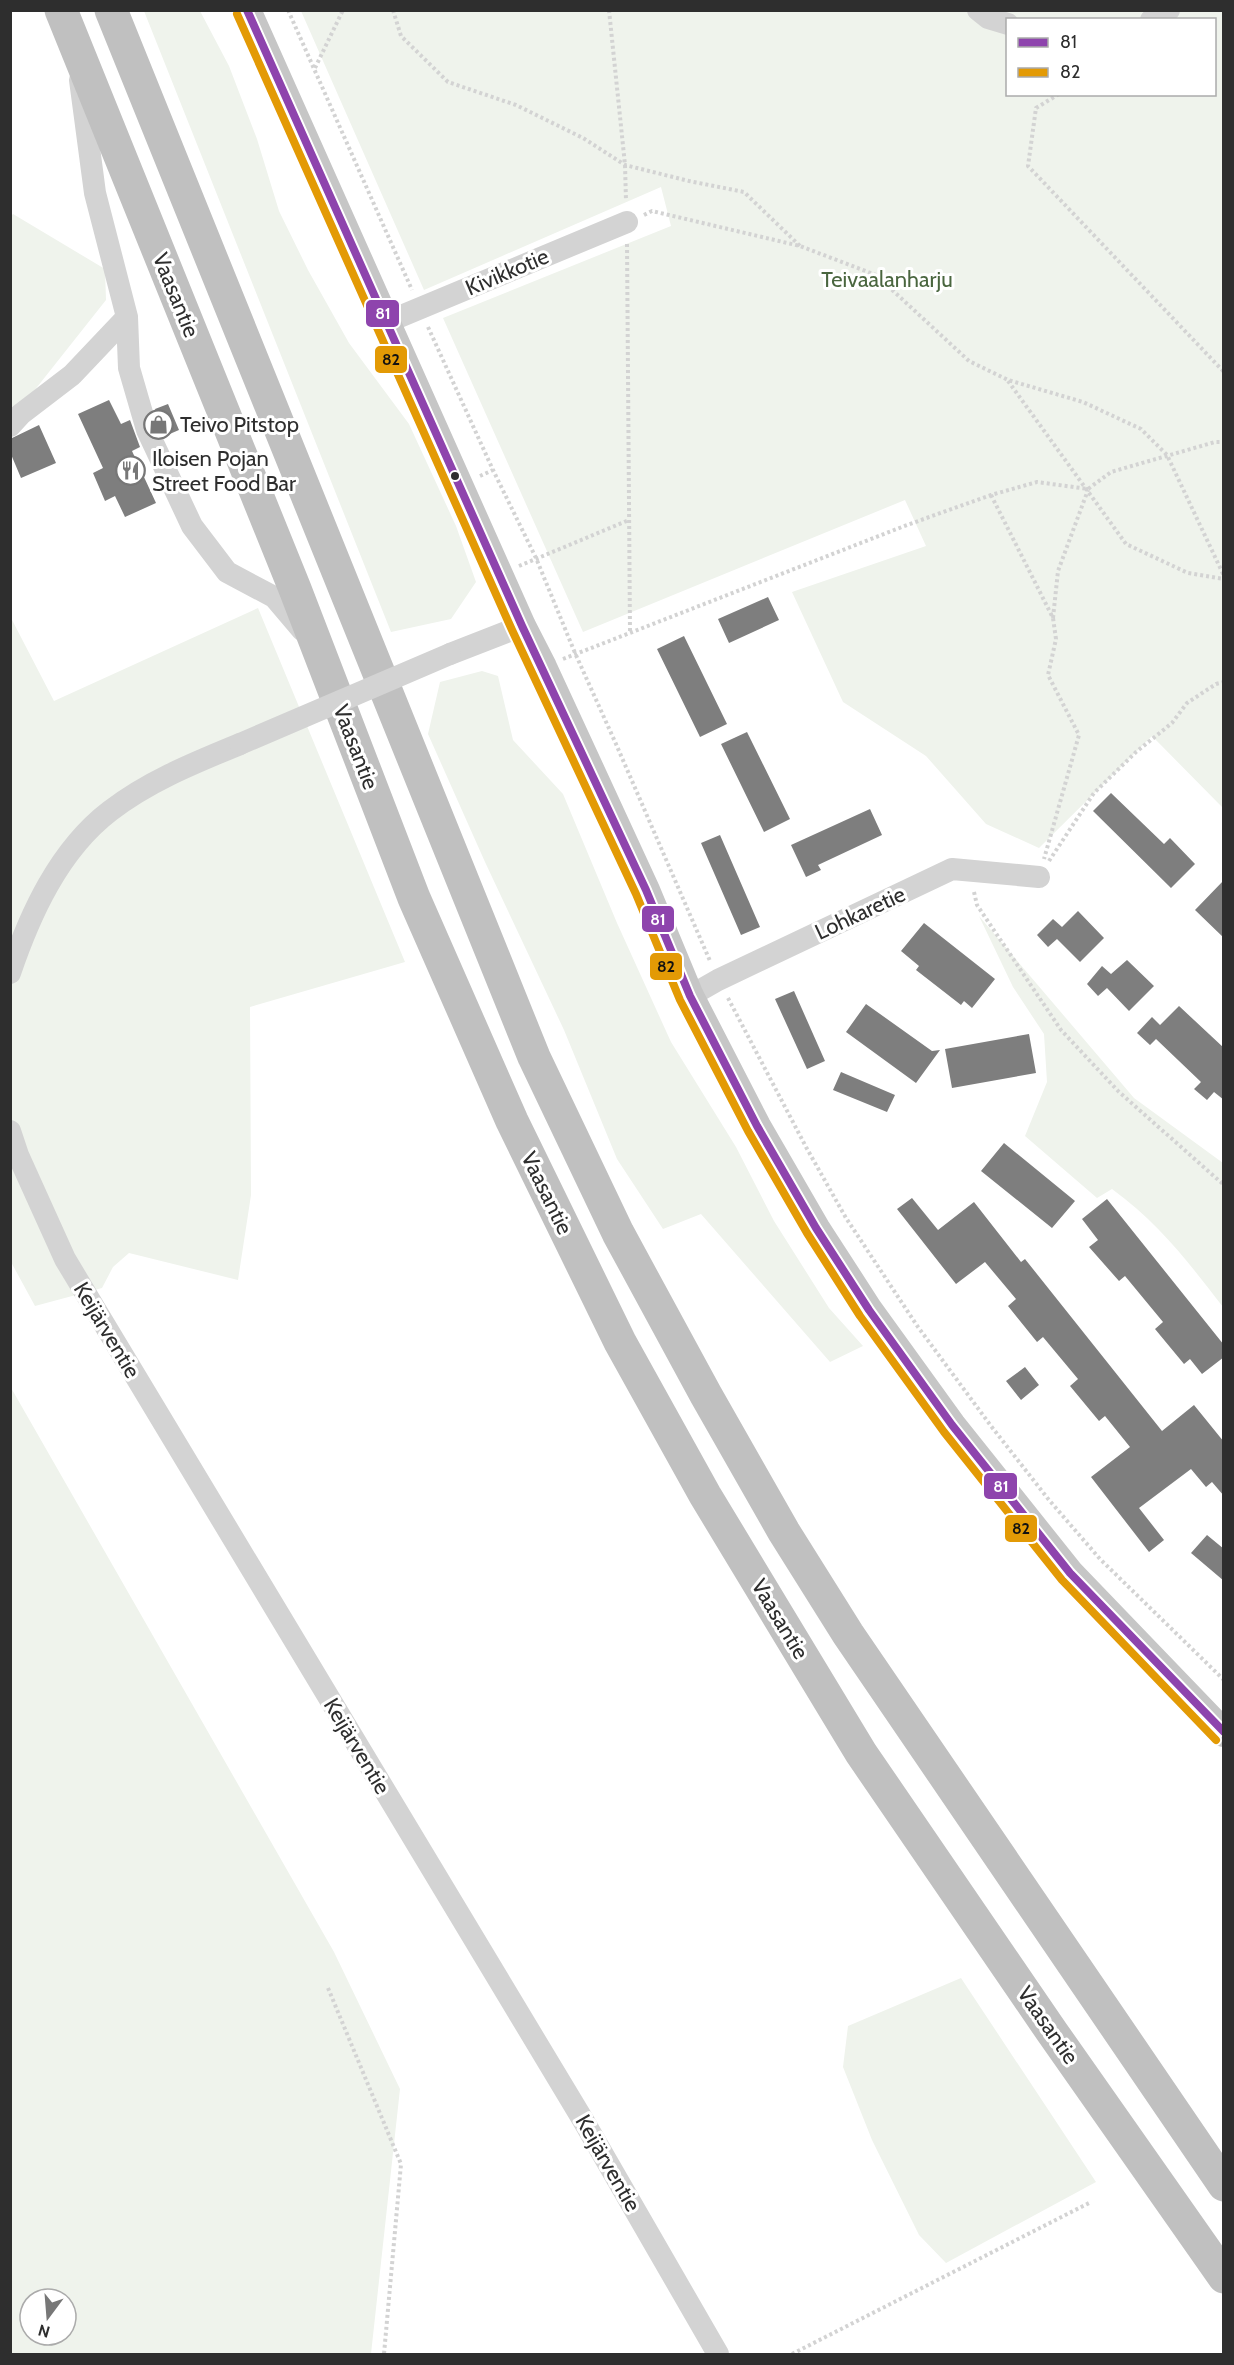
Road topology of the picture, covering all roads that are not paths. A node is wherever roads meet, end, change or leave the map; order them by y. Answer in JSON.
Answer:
{"nodes":[{"id":1,"x":61,"y":10,"type":"edge"},
{"id":2,"x":111,"y":10,"type":"edge"},
{"id":3,"x":247,"y":10,"type":"edge"},
{"id":4,"x":978,"y":10,"type":"edge"},
{"id":5,"x":1169,"y":10,"type":"edge"},
{"id":6,"x":1155,"y":18,"type":"edge"},
{"id":7,"x":1006,"y":23,"type":"edge"},
{"id":8,"x":76,"y":47,"type":"junction"},
{"id":9,"x":627,"y":222,"type":"road end"},
{"id":10,"x":127,"y":317,"type":"junction"},
{"id":11,"x":387,"y":322,"type":"junction"},
{"id":12,"x":10,"y":426,"type":"edge"},
{"id":13,"x":522,"y":626,"type":"junction"},
{"id":14,"x":319,"y":652,"type":"junction"},
{"id":15,"x":1039,"y":877,"type":"road end"},
{"id":16,"x":10,"y":973,"type":"edge"},
{"id":17,"x":690,"y":996,"type":"junction"},
{"id":18,"x":10,"y":1131,"type":"edge"},
{"id":19,"x":1224,"y":1733,"type":"edge"},
{"id":20,"x":1224,"y":2185,"type":"edge"},
{"id":21,"x":1224,"y":2277,"type":"edge"},
{"id":22,"x":718,"y":2355,"type":"edge"}],
"edges":[{"from":1,"to":8,"type":"highway","name":"Vaasantie"},
{"from":2,"to":20,"type":"highway","name":"Vaasantie"},
{"from":3,"to":11,"type":"main road"},
{"from":4,"to":7,"type":"street"},
{"from":5,"to":6,"type":"street"},
{"from":8,"to":10,"type":"street"},
{"from":8,"to":14,"type":"highway","name":"Vaasantie"},
{"from":9,"to":11,"type":"street","name":"Kivikkotie"},
{"from":10,"to":12,"type":"street"},
{"from":10,"to":14,"type":"street"},
{"from":11,"to":13,"type":"main road"},
{"from":13,"to":16,"type":"street","bridge":true},
{"from":13,"to":17,"type":"main road"},
{"from":14,"to":21,"type":"highway","name":"Vaasantie"},
{"from":15,"to":17,"type":"street","name":"Lohkaretie"},
{"from":17,"to":19,"type":"main road"},
{"from":18,"to":22,"type":"street","name":"Keijärventie"}]}
